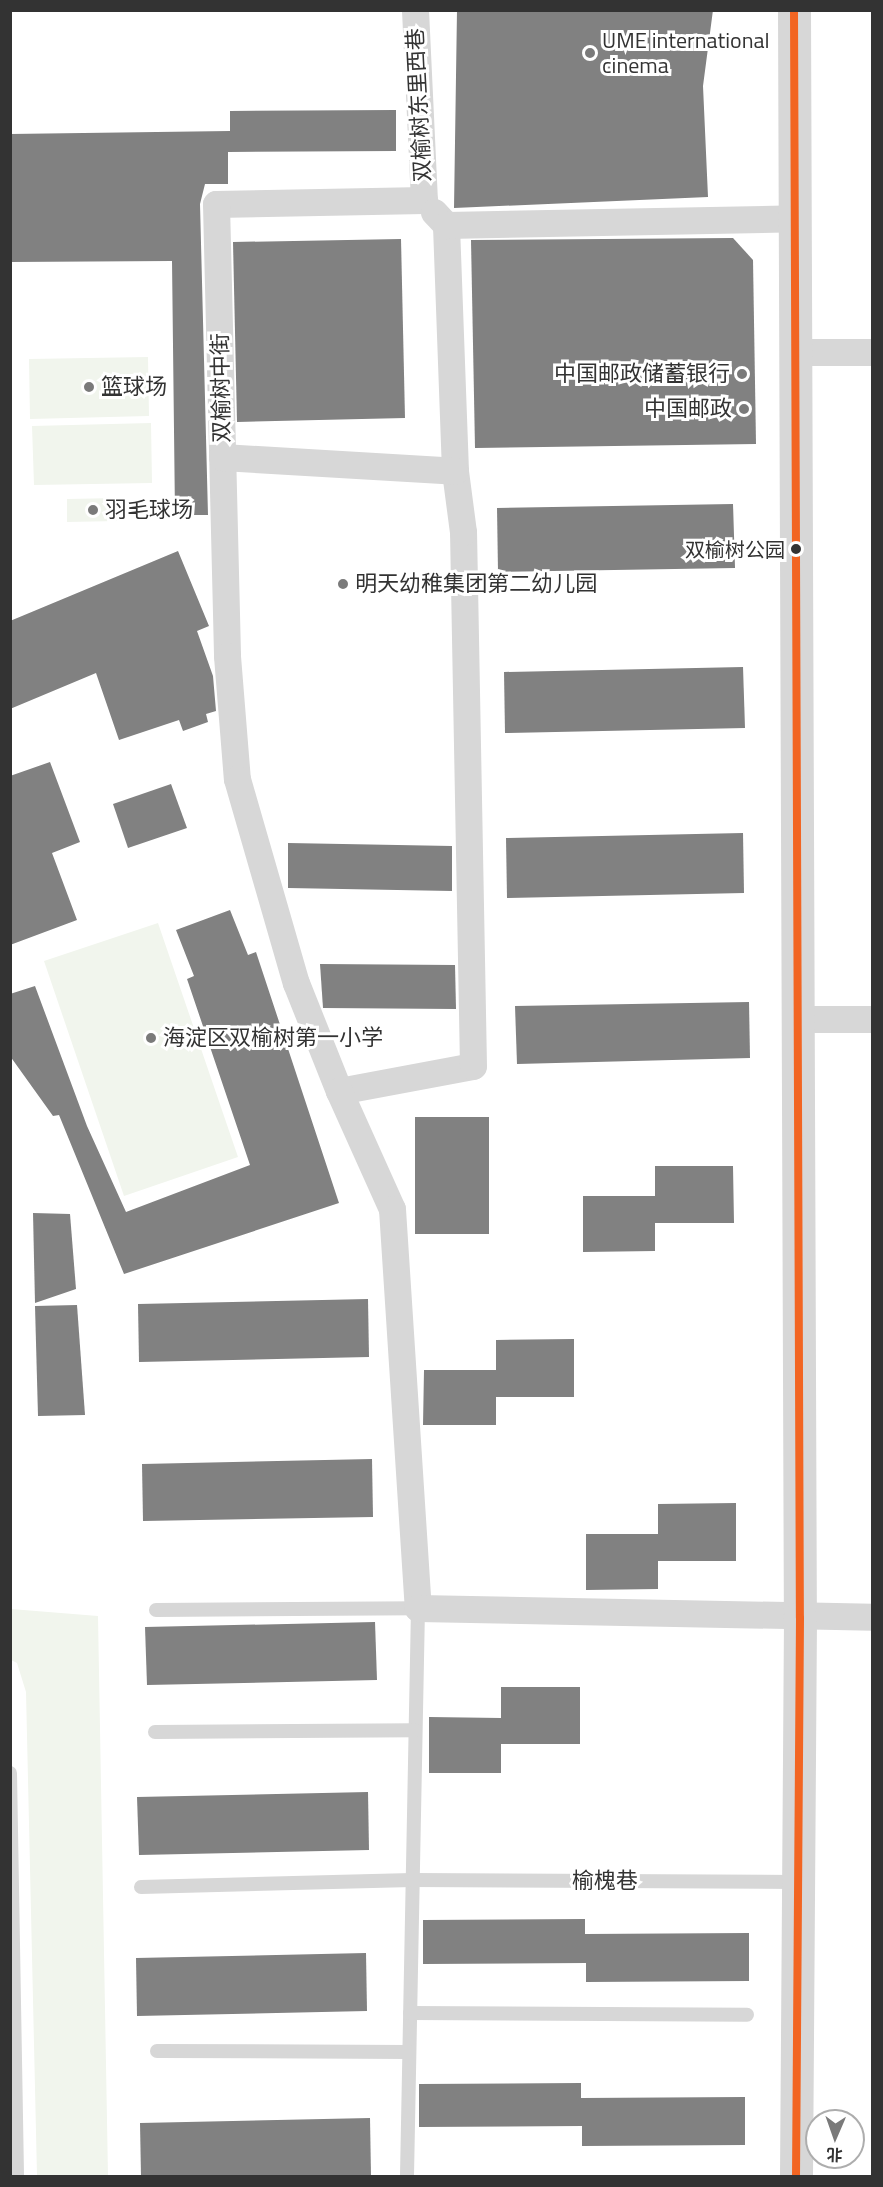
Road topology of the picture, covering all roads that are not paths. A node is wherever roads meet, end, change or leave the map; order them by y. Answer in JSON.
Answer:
{"nodes":[{"id":1,"x":415,"y":10,"type":"edge"},
{"id":2,"x":794,"y":10,"type":"edge"},
{"id":3,"x":424,"y":200,"type":"junction"},
{"id":4,"x":795,"y":218,"type":"junction"},
{"id":5,"x":446,"y":225,"type":"junction"},
{"id":6,"x":796,"y":352,"type":"junction"},
{"id":7,"x":873,"y":352,"type":"edge"},
{"id":8,"x":222,"y":457,"type":"junction"},
{"id":9,"x":455,"y":471,"type":"junction"},
{"id":10,"x":798,"y":1019,"type":"junction"},
{"id":11,"x":873,"y":1019,"type":"edge"},
{"id":12,"x":339,"y":1091,"type":"junction"},
{"id":13,"x":418,"y":1608,"type":"junction"},
{"id":14,"x":156,"y":1610,"type":"dead end"},
{"id":15,"x":873,"y":1617,"type":"edge"},
{"id":16,"x":800,"y":1618,"type":"junction"},
{"id":17,"x":416,"y":1730,"type":"junction"},
{"id":18,"x":155,"y":1732,"type":"dead end"},
{"id":19,"x":10,"y":1773,"type":"edge"},
{"id":20,"x":11,"y":1832,"type":"edge"},
{"id":21,"x":412,"y":1880,"type":"junction"},
{"id":22,"x":798,"y":1882,"type":"junction"},
{"id":23,"x":141,"y":1887,"type":"dead end"},
{"id":24,"x":410,"y":2013,"type":"junction"},
{"id":25,"x":747,"y":2015,"type":"dead end"},
{"id":26,"x":157,"y":2051,"type":"dead end"},
{"id":27,"x":409,"y":2052,"type":"junction"},
{"id":28,"x":14,"y":2058,"type":"edge"},
{"id":29,"x":17,"y":2176,"type":"edge"},
{"id":30,"x":406,"y":2176,"type":"edge"},
{"id":31,"x":796,"y":2176,"type":"edge"}],
"edges":[{"from":1,"to":3,"type":"street","name":"双榆树东里西巷"},
{"from":2,"to":4,"type":"street"},
{"from":3,"to":5,"type":"street"},
{"from":3,"to":8,"type":"street","name":"双榆树中街"},
{"from":4,"to":5,"type":"street"},
{"from":4,"to":6,"type":"street"},
{"from":5,"to":9,"type":"street"},
{"from":6,"to":7,"type":"street"},
{"from":6,"to":10,"type":"street"},
{"from":8,"to":9,"type":"street"},
{"from":8,"to":12,"type":"street","name":"双榆树中街"},
{"from":9,"to":12,"type":"street"},
{"from":10,"to":11,"type":"street"},
{"from":10,"to":16,"type":"street"},
{"from":12,"to":13,"type":"street","name":"双榆树中街"},
{"from":13,"to":14,"type":"lane"},
{"from":13,"to":16,"type":"street"},
{"from":13,"to":17,"type":"lane"},
{"from":15,"to":16,"type":"street"},
{"from":16,"to":22,"type":"street"},
{"from":17,"to":18,"type":"lane"},
{"from":17,"to":21,"type":"lane"},
{"from":19,"to":20,"type":"lane"},
{"from":20,"to":28,"type":"lane"},
{"from":21,"to":22,"type":"lane","name":"榆槐巷"},
{"from":21,"to":23,"type":"lane","name":"榆槐巷"},
{"from":21,"to":24,"type":"lane"},
{"from":22,"to":31,"type":"street"},
{"from":24,"to":25,"type":"lane"},
{"from":24,"to":27,"type":"lane"},
{"from":26,"to":27,"type":"lane"},
{"from":27,"to":30,"type":"lane"},
{"from":28,"to":29,"type":"lane"}]}
